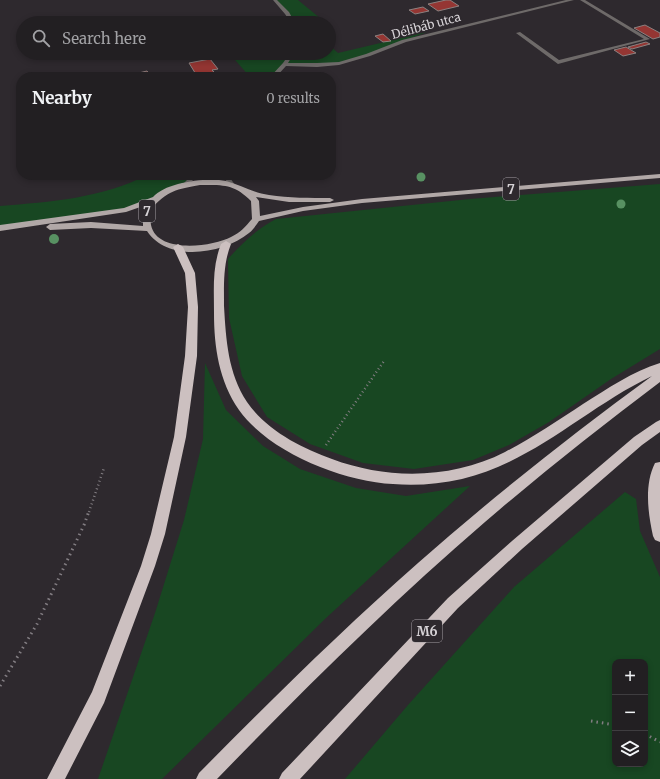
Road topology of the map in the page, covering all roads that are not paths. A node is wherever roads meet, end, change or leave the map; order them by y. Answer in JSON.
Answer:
{"nodes":[{"id":1,"x":275,"y":0,"type":"edge"},
{"id":2,"x":572,"y":0,"type":"edge"},
{"id":3,"x":582,"y":0,"type":"edge"},
{"id":4,"x":289,"y":16,"type":"edge"},
{"id":5,"x":518,"y":33,"type":"dead end"},
{"id":6,"x":288,"y":60,"type":"edge"},
{"id":7,"x":285,"y":64,"type":"junction"},
{"id":8,"x":278,"y":72,"type":"edge"},
{"id":9,"x":660,"y":176,"type":"edge"},
{"id":10,"x":190,"y":180,"type":"edge"},
{"id":11,"x":228,"y":180,"type":"edge"},
{"id":12,"x":186,"y":184,"type":"junction"},
{"id":13,"x":232,"y":185,"type":"junction"},
{"id":14,"x":247,"y":193,"type":"junction"},
{"id":15,"x":155,"y":199,"type":"junction"},
{"id":16,"x":362,"y":201,"type":"junction"},
{"id":17,"x":256,"y":219,"type":"junction"},
{"id":18,"x":148,"y":228,"type":"junction"},
{"id":19,"x":0,"y":229,"type":"edge"},
{"id":20,"x":226,"y":244,"type":"junction"},
{"id":21,"x":178,"y":247,"type":"junction"},
{"id":22,"x":660,"y":367,"type":"edge"},
{"id":23,"x":660,"y":376,"type":"edge"},
{"id":24,"x":660,"y":425,"type":"edge"},
{"id":25,"x":660,"y":467,"type":"edge"},
{"id":26,"x":660,"y":536,"type":"edge"},
{"id":27,"x":56,"y":779,"type":"edge"},
{"id":28,"x":205,"y":779,"type":"edge"},
{"id":29,"x":288,"y":779,"type":"edge"}],
"edges":[{"from":1,"to":4,"type":"street"},
{"from":2,"to":7,"type":"street","name":"Délibáb utca"},
{"from":3,"to":5,"type":"street"},
{"from":6,"to":7,"type":"street"},
{"from":7,"to":8,"type":"street"},
{"from":9,"to":16,"type":"main road","number":"7"},
{"from":10,"to":12,"type":"street"},
{"from":11,"to":13,"type":"street"},
{"from":12,"to":13,"type":"main road","number":"7"},
{"from":12,"to":15,"type":"main road","number":"7"},
{"from":13,"to":14,"type":"main road","number":"7"},
{"from":14,"to":16,"type":"main road","number":"7"},
{"from":14,"to":17,"type":"main road","number":"7"},
{"from":15,"to":18,"type":"main road","number":"7"},
{"from":15,"to":19,"type":"main road","number":"7"},
{"from":16,"to":17,"type":"main road","number":"7"},
{"from":17,"to":20,"type":"main road","number":"7"},
{"from":18,"to":19,"type":"main road","number":"7"},
{"from":18,"to":21,"type":"main road","number":"7"},
{"from":20,"to":21,"type":"main road","number":"7"},
{"from":20,"to":22,"type":"highway"},
{"from":21,"to":27,"type":"highway"},
{"from":23,"to":28,"type":"highway"},
{"from":24,"to":29,"type":"highway","number":"M6"},
{"from":25,"to":26,"type":"highway"}]}
